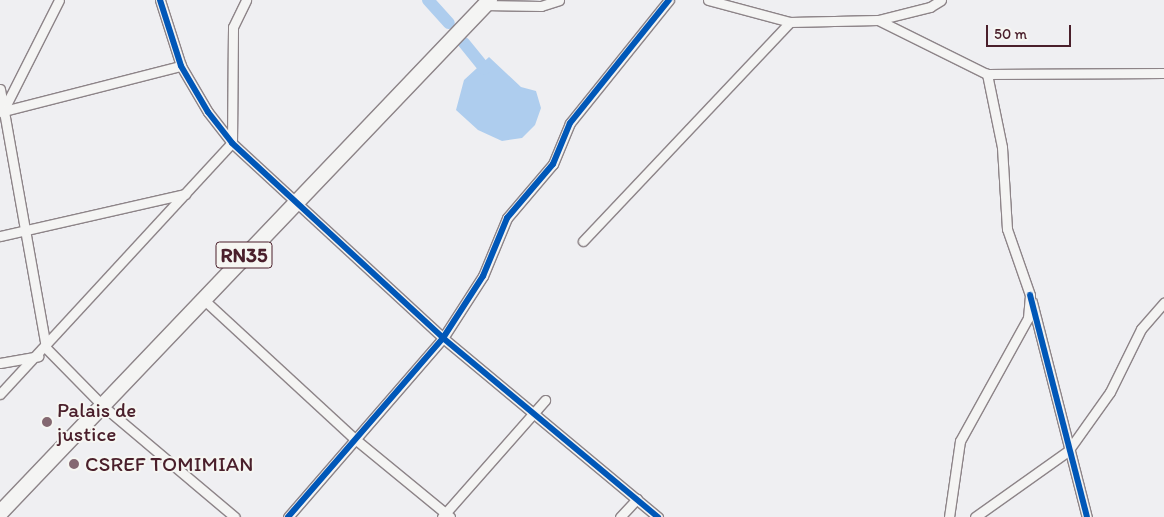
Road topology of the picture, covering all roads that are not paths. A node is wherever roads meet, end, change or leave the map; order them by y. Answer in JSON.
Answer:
{"nodes":[{"id":1,"x":59,"y":0,"type":"edge"},
{"id":2,"x":160,"y":0,"type":"edge"},
{"id":3,"x":246,"y":0,"type":"edge"},
{"id":4,"x":559,"y":0,"type":"edge"},
{"id":5,"x":669,"y":0,"type":"edge"},
{"id":6,"x":708,"y":0,"type":"edge"},
{"id":7,"x":941,"y":0,"type":"edge"},
{"id":8,"x":487,"y":2,"type":"edge"},
{"id":9,"x":878,"y":20,"type":"junction"},
{"id":10,"x":790,"y":22,"type":"junction"},
{"id":11,"x":182,"y":66,"type":"junction"},
{"id":12,"x":1164,"y":73,"type":"edge"},
{"id":13,"x":987,"y":74,"type":"junction"},
{"id":14,"x":0,"y":90,"type":"edge"},
{"id":15,"x":1,"y":112,"type":"edge"},
{"id":16,"x":232,"y":143,"type":"junction"},
{"id":17,"x":186,"y":194,"type":"junction"},
{"id":18,"x":295,"y":202,"type":"junction"},
{"id":19,"x":26,"y":229,"type":"junction"},
{"id":20,"x":0,"y":236,"type":"edge"},
{"id":21,"x":583,"y":241,"type":"dead end"},
{"id":22,"x":1030,"y":295,"type":"junction"},
{"id":23,"x":202,"y":298,"type":"junction"},
{"id":24,"x":1164,"y":303,"type":"edge"},
{"id":25,"x":443,"y":338,"type":"junction"},
{"id":26,"x":46,"y":348,"type":"junction"},
{"id":27,"x":38,"y":356,"type":"junction"},
{"id":28,"x":0,"y":363,"type":"edge"},
{"id":29,"x":0,"y":394,"type":"edge"},
{"id":30,"x":545,"y":400,"type":"dead end"},
{"id":31,"x":103,"y":406,"type":"junction"},
{"id":32,"x":534,"y":413,"type":"junction"},
{"id":33,"x":355,"y":440,"type":"junction"},
{"id":34,"x":1068,"y":451,"type":"junction"},
{"id":35,"x":636,"y":499,"type":"junction"},
{"id":36,"x":0,"y":512,"type":"edge"},
{"id":37,"x":446,"y":516,"type":"edge"},
{"id":38,"x":235,"y":517,"type":"edge"},
{"id":39,"x":288,"y":517,"type":"edge"},
{"id":40,"x":620,"y":517,"type":"edge"},
{"id":41,"x":658,"y":517,"type":"edge"},
{"id":42,"x":949,"y":517,"type":"edge"},
{"id":43,"x":975,"y":517,"type":"edge"},
{"id":44,"x":1086,"y":517,"type":"edge"}],
"edges":[{"from":1,"to":15,"type":"street"},
{"from":2,"to":11,"type":"street"},
{"from":3,"to":16,"type":"street"},
{"from":4,"to":8,"type":"street"},
{"from":5,"to":25,"type":"street"},
{"from":6,"to":10,"type":"street"},
{"from":7,"to":9,"type":"street"},
{"from":8,"to":18,"type":"main road","number":"RN35"},
{"from":9,"to":10,"type":"street"},
{"from":9,"to":13,"type":"street"},
{"from":10,"to":21,"type":"street"},
{"from":11,"to":15,"type":"street"},
{"from":11,"to":16,"type":"street"},
{"from":12,"to":13,"type":"street"},
{"from":13,"to":22,"type":"street"},
{"from":14,"to":15,"type":"street"},
{"from":15,"to":19,"type":"street"},
{"from":16,"to":17,"type":"street"},
{"from":16,"to":18,"type":"street"},
{"from":17,"to":19,"type":"street"},
{"from":17,"to":26,"type":"street"},
{"from":18,"to":23,"type":"main road","number":"RN35"},
{"from":18,"to":25,"type":"street"},
{"from":19,"to":20,"type":"street"},
{"from":19,"to":26,"type":"street"},
{"from":22,"to":34,"type":"street"},
{"from":22,"to":42,"type":"street"},
{"from":23,"to":31,"type":"main road","number":"RN35"},
{"from":23,"to":33,"type":"street"},
{"from":24,"to":34,"type":"street"},
{"from":25,"to":32,"type":"street"},
{"from":25,"to":33,"type":"street"},
{"from":26,"to":27,"type":"street"},
{"from":26,"to":31,"type":"street"},
{"from":27,"to":28,"type":"street"},
{"from":27,"to":29,"type":"street"},
{"from":30,"to":32,"type":"street"},
{"from":31,"to":36,"type":"main road","number":"RN35"},
{"from":31,"to":38,"type":"street"},
{"from":32,"to":35,"type":"street"},
{"from":32,"to":37,"type":"street"},
{"from":33,"to":37,"type":"street"},
{"from":33,"to":39,"type":"street"},
{"from":34,"to":43,"type":"street"},
{"from":34,"to":44,"type":"street"},
{"from":35,"to":40,"type":"street"},
{"from":35,"to":41,"type":"street"}]}
